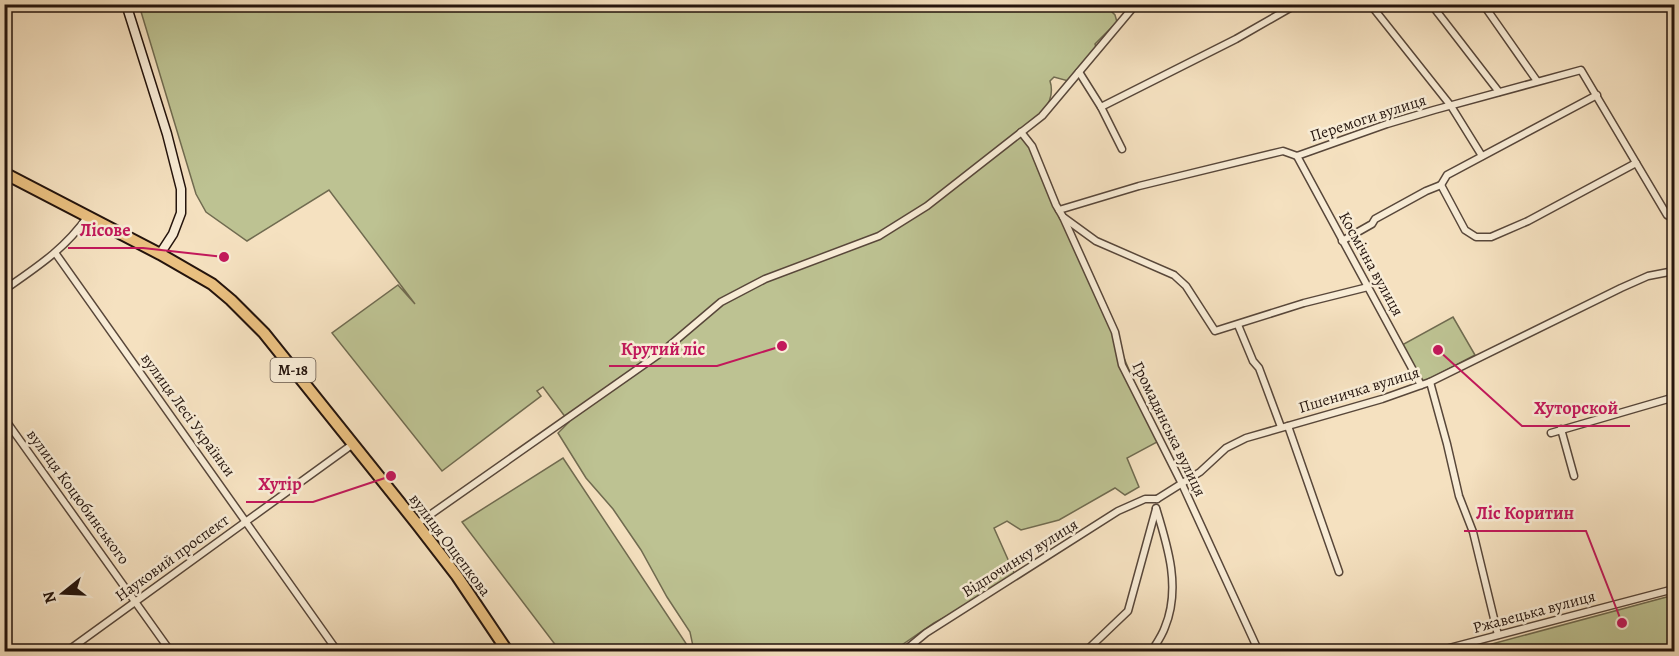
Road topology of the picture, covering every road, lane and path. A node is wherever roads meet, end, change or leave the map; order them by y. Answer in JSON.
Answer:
{"nodes":[{"id":1,"x":126,"y":4,"type":"edge"},
{"id":2,"x":1136,"y":4,"type":"edge"},
{"id":3,"x":1297,"y":4,"type":"edge"},
{"id":4,"x":1370,"y":4,"type":"edge"},
{"id":5,"x":1431,"y":4,"type":"edge"},
{"id":6,"x":1483,"y":4,"type":"edge"},
{"id":7,"x":1079,"y":72,"type":"junction"},
{"id":8,"x":1537,"y":81,"type":"junction"},
{"id":9,"x":1499,"y":92,"type":"junction"},
{"id":10,"x":1597,"y":95,"type":"junction"},
{"id":11,"x":1451,"y":106,"type":"junction"},
{"id":12,"x":1101,"y":107,"type":"junction"},
{"id":13,"x":1021,"y":132,"type":"junction"},
{"id":14,"x":1122,"y":148,"type":"dead end"},
{"id":15,"x":1297,"y":156,"type":"junction"},
{"id":16,"x":1482,"y":156,"type":"junction"},
{"id":17,"x":1636,"y":163,"type":"junction"},
{"id":18,"x":4,"y":173,"type":"edge"},
{"id":19,"x":1442,"y":185,"type":"junction"},
{"id":20,"x":1061,"y":214,"type":"junction"},
{"id":21,"x":88,"y":216,"type":"junction"},
{"id":22,"x":1674,"y":219,"type":"edge"},
{"id":23,"x":1342,"y":241,"type":"junction"},
{"id":24,"x":56,"y":254,"type":"junction"},
{"id":25,"x":160,"y":254,"type":"junction"},
{"id":26,"x":1674,"y":271,"type":"edge"},
{"id":27,"x":1368,"y":287,"type":"junction"},
{"id":28,"x":4,"y":290,"type":"edge"},
{"id":29,"x":1238,"y":325,"type":"junction"},
{"id":30,"x":1431,"y":382,"type":"junction"},
{"id":31,"x":1421,"y":385,"type":"junction"},
{"id":32,"x":1674,"y":400,"type":"edge"},
{"id":33,"x":4,"y":418,"type":"edge"},
{"id":34,"x":1284,"y":426,"type":"junction"},
{"id":35,"x":1561,"y":429,"type":"junction"},
{"id":36,"x":1551,"y":433,"type":"dead end"},
{"id":37,"x":353,"y":444,"type":"junction"},
{"id":38,"x":1574,"y":476,"type":"dead end"},
{"id":39,"x":1182,"y":484,"type":"junction"},
{"id":40,"x":1157,"y":499,"type":"junction"},
{"id":41,"x":1156,"y":509,"type":"junction"},
{"id":42,"x":247,"y":521,"type":"junction"},
{"id":43,"x":417,"y":525,"type":"junction"},
{"id":44,"x":1339,"y":572,"type":"dead end"},
{"id":45,"x":1674,"y":589,"type":"edge"},
{"id":46,"x":136,"y":601,"type":"junction"},
{"id":47,"x":1498,"y":635,"type":"junction"},
{"id":48,"x":503,"y":649,"type":"edge"},
{"id":49,"x":66,"y":651,"type":"edge"},
{"id":50,"x":171,"y":651,"type":"edge"},
{"id":51,"x":338,"y":651,"type":"edge"},
{"id":52,"x":903,"y":651,"type":"edge"},
{"id":53,"x":1085,"y":651,"type":"edge"},
{"id":54,"x":1151,"y":651,"type":"edge"},
{"id":55,"x":1259,"y":651,"type":"edge"},
{"id":56,"x":1434,"y":651,"type":"edge"}],
"edges":[{"from":1,"to":25,"type":"street"},
{"from":2,"to":7,"type":"street"},
{"from":3,"to":12,"type":"street"},
{"from":4,"to":11,"type":"street"},
{"from":5,"to":9,"type":"street"},
{"from":6,"to":8,"type":"street"},
{"from":7,"to":12,"type":"street"},
{"from":7,"to":13,"type":"street"},
{"from":8,"to":9,"type":"street","name":"Перемоги вулиця"},
{"from":8,"to":10,"type":"street","name":"Перемоги вулиця"},
{"from":9,"to":11,"type":"street","name":"Перемоги вулиця"},
{"from":10,"to":16,"type":"street"},
{"from":10,"to":17,"type":"street"},
{"from":11,"to":15,"type":"street","name":"Перемоги вулиця"},
{"from":11,"to":16,"type":"street"},
{"from":12,"to":14,"type":"street"},
{"from":13,"to":20,"type":"street","name":"Громадянська вулиця"},
{"from":13,"to":43,"type":"street"},
{"from":15,"to":20,"type":"street","name":"Перемоги вулиця"},
{"from":15,"to":23,"type":"street","name":"Космічна вулиця"},
{"from":16,"to":19,"type":"street"},
{"from":17,"to":19,"type":"street"},
{"from":17,"to":22,"type":"street"},
{"from":18,"to":21,"type":"highway","name":"вулиця Ощепкова","number":"М-18"},
{"from":19,"to":23,"type":"street"},
{"from":20,"to":29,"type":"street"},
{"from":20,"to":39,"type":"street","name":"Громадянська вулиця"},
{"from":21,"to":24,"type":"street"},
{"from":21,"to":25,"type":"highway","name":"вулиця Ощепкова","number":"М-18"},
{"from":23,"to":27,"type":"street","name":"Космічна вулиця"},
{"from":24,"to":28,"type":"street"},
{"from":24,"to":42,"type":"street","name":"вулиця Лесі Українки"},
{"from":25,"to":37,"type":"highway","name":"вулиця Ощепкова","number":"М-18"},
{"from":26,"to":30,"type":"street","name":"Пшеничка вулиця"},
{"from":27,"to":29,"type":"street"},
{"from":27,"to":31,"type":"street","name":"Космічна вулиця"},
{"from":29,"to":34,"type":"street"},
{"from":30,"to":31,"type":"street","name":"Пшеничка вулиця"},
{"from":30,"to":47,"type":"street"},
{"from":31,"to":34,"type":"street","name":"Пшеничка вулиця"},
{"from":32,"to":35,"type":"street"},
{"from":33,"to":46,"type":"street","name":"вулиця Коцюбинського"},
{"from":34,"to":39,"type":"street","name":"Пшеничка вулиця"},
{"from":34,"to":44,"type":"street"},
{"from":35,"to":36,"type":"street"},
{"from":35,"to":38,"type":"street"},
{"from":37,"to":42,"type":"street","name":"Науковий проспект"},
{"from":37,"to":43,"type":"highway","name":"вулиця Ощепкова","number":"М-18"},
{"from":39,"to":40,"type":"street","name":"Пшеничка вулиця"},
{"from":39,"to":55,"type":"street","name":"Громадянська вулиця"},
{"from":40,"to":41,"type":"street"},
{"from":40,"to":52,"type":"street","name":"Відпочинку вулиця"},
{"from":41,"to":53,"type":"street"},
{"from":41,"to":54,"type":"street"},
{"from":42,"to":46,"type":"street","name":"Науковий проспект"},
{"from":42,"to":51,"type":"street","name":"вулиця Лесі Українки"},
{"from":43,"to":48,"type":"highway","name":"вулиця Ощепкова","number":"М-18"},
{"from":45,"to":47,"type":"street","name":"Ржавецька вулиця"},
{"from":46,"to":49,"type":"street","name":"Науковий проспект"},
{"from":46,"to":50,"type":"street","name":"вулиця Коцюбинського"},
{"from":47,"to":56,"type":"street","name":"Ржавецька вулиця"}]}
